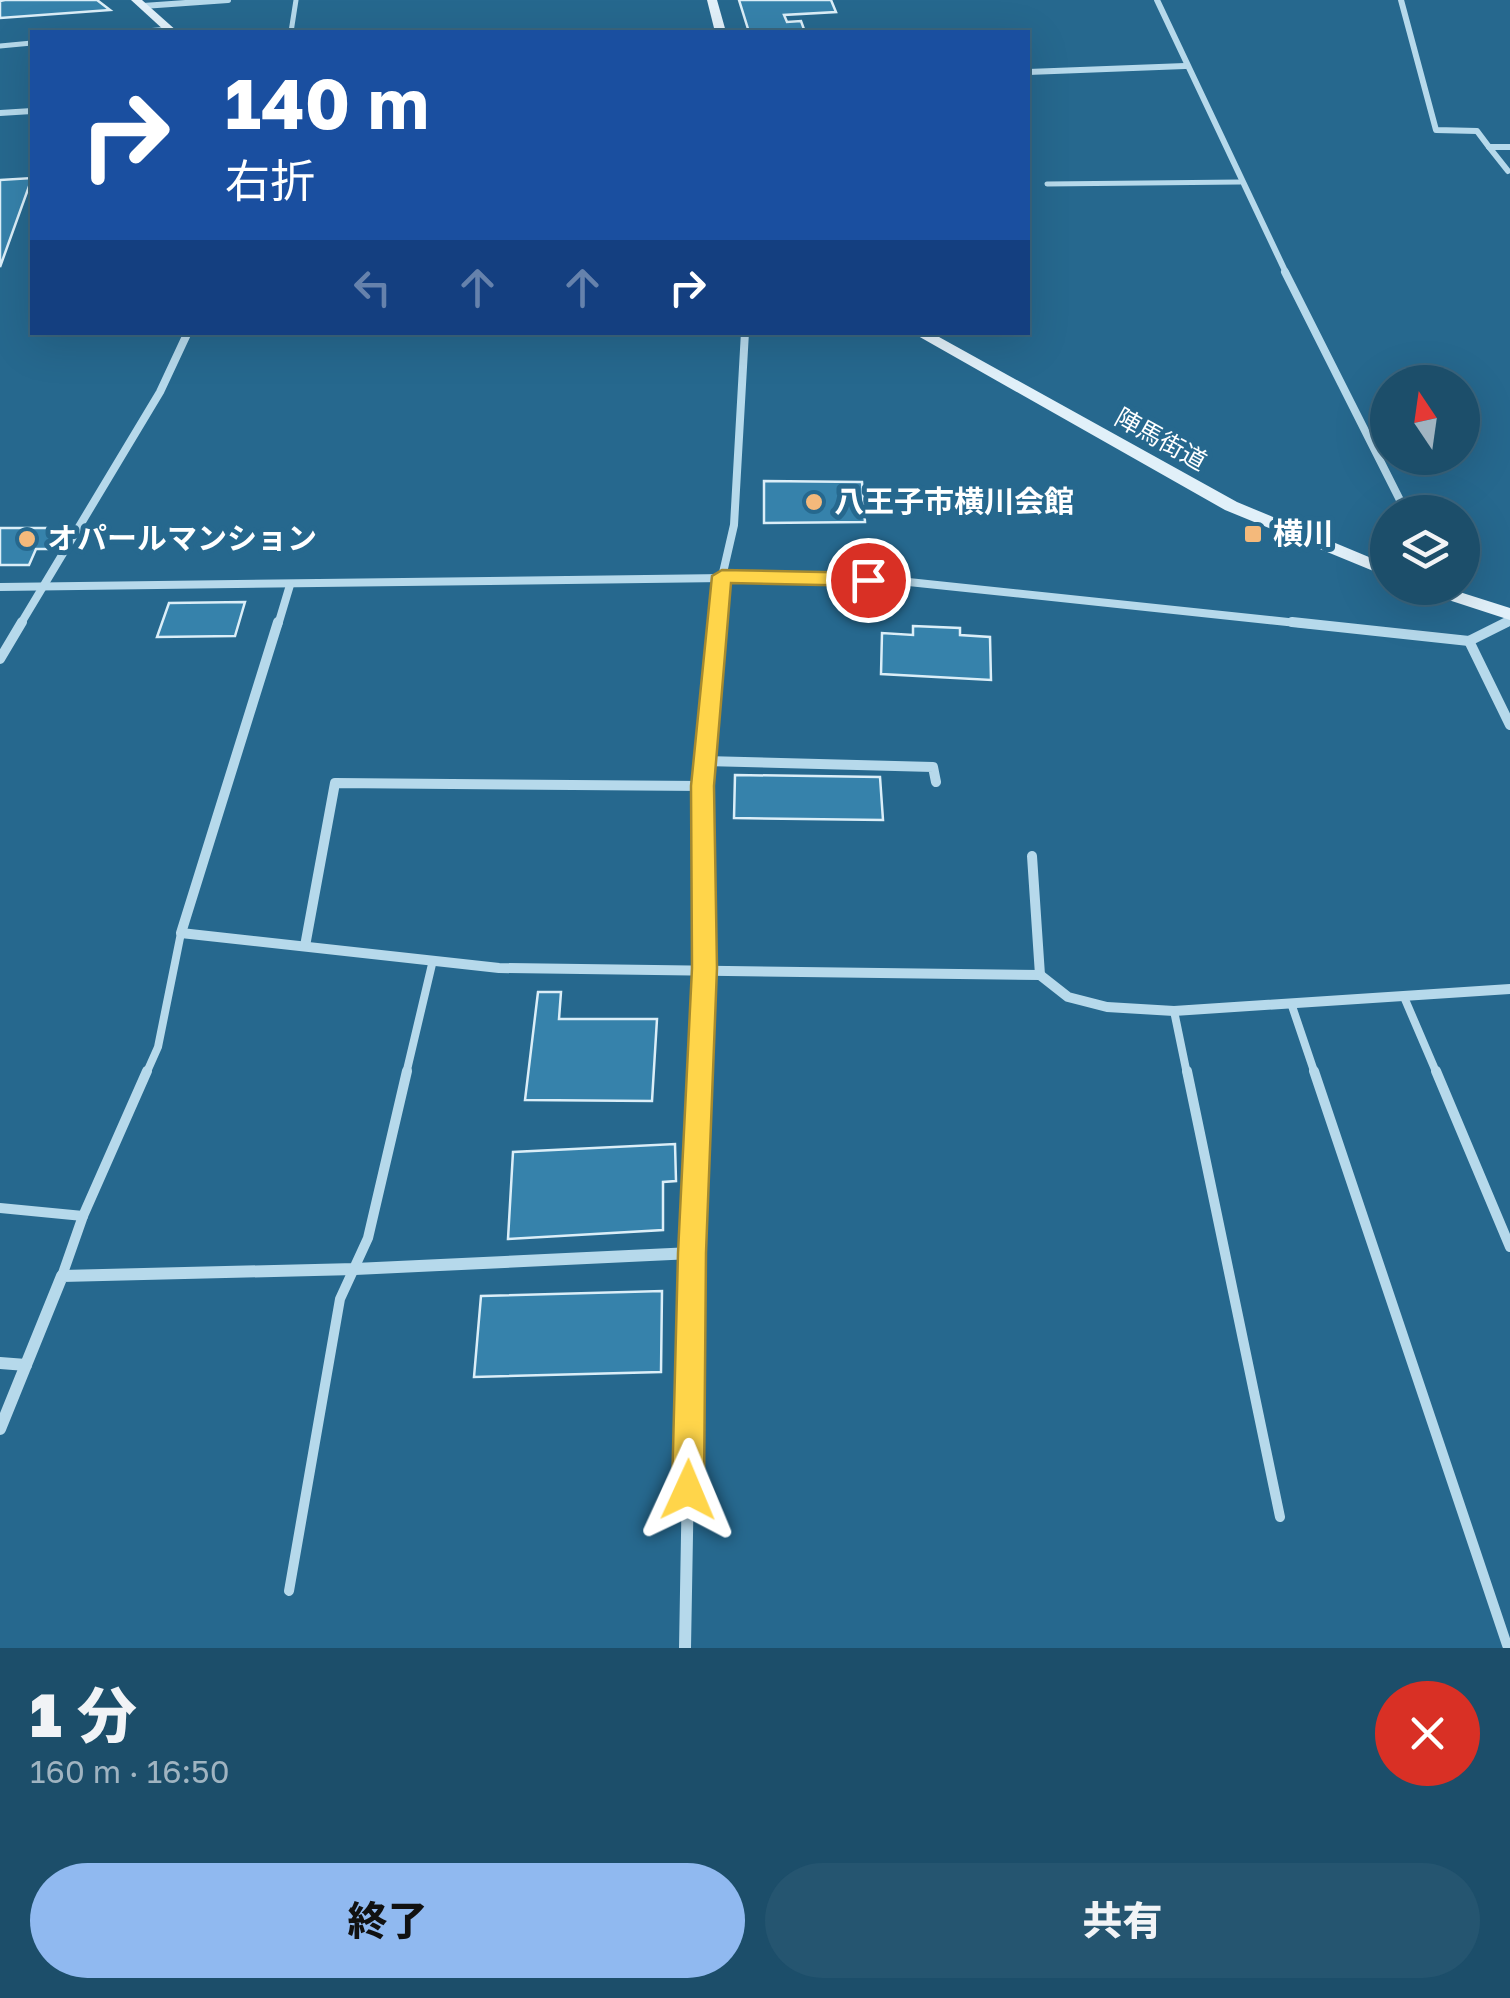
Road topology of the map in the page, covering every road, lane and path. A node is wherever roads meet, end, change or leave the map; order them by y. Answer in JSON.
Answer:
{"nodes":[{"id":1,"x":228,"y":0,"type":"edge"},
{"id":2,"x":296,"y":0,"type":"edge"},
{"id":3,"x":712,"y":0,"type":"edge"},
{"id":4,"x":1157,"y":0,"type":"edge"},
{"id":5,"x":1401,"y":0,"type":"edge"},
{"id":6,"x":139,"y":3,"type":"edge"},
{"id":7,"x":170,"y":30,"type":"edge"},
{"id":8,"x":291,"y":30,"type":"edge"},
{"id":9,"x":720,"y":30,"type":"edge"},
{"id":10,"x":30,"y":43,"type":"edge"},
{"id":11,"x":0,"y":46,"type":"edge"},
{"id":12,"x":1186,"y":66,"type":"junction"},
{"id":13,"x":1030,"y":72,"type":"edge"},
{"id":14,"x":30,"y":111,"type":"edge"},
{"id":15,"x":0,"y":113,"type":"edge"},
{"id":16,"x":1488,"y":147,"type":"junction"},
{"id":17,"x":1510,"y":147,"type":"edge"},
{"id":18,"x":1508,"y":171,"type":"edge"},
{"id":19,"x":1240,"y":182,"type":"junction"},
{"id":20,"x":1048,"y":184,"type":"dead end"},
{"id":21,"x":187,"y":335,"type":"edge"},
{"id":22,"x":745,"y":335,"type":"edge"},
{"id":23,"x":923,"y":335,"type":"edge"},
{"id":24,"x":1397,"y":495,"type":"edge"},
{"id":25,"x":1370,"y":564,"type":"edge"},
{"id":26,"x":722,"y":576,"type":"junction"},
{"id":27,"x":290,"y":585,"type":"junction"},
{"id":28,"x":0,"y":586,"type":"edge"},
{"id":29,"x":43,"y":587,"type":"junction"},
{"id":30,"x":1480,"y":605,"type":"edge"},
{"id":31,"x":1510,"y":618,"type":"edge"},
{"id":32,"x":1469,"y":641,"type":"junction"},
{"id":33,"x":0,"y":659,"type":"edge"},
{"id":34,"x":1510,"y":725,"type":"edge"},
{"id":35,"x":705,"y":761,"type":"junction"},
{"id":36,"x":936,"y":782,"type":"dead end"},
{"id":37,"x":702,"y":786,"type":"junction"},
{"id":38,"x":1032,"y":856,"type":"dead end"},
{"id":39,"x":181,"y":933,"type":"junction"},
{"id":40,"x":305,"y":946,"type":"junction"},
{"id":41,"x":432,"y":960,"type":"junction"},
{"id":42,"x":704,"y":968,"type":"junction"},
{"id":43,"x":1040,"y":975,"type":"junction"},
{"id":44,"x":1510,"y":989,"type":"edge"},
{"id":45,"x":1404,"y":997,"type":"junction"},
{"id":46,"x":1292,"y":1006,"type":"junction"},
{"id":47,"x":1174,"y":1012,"type":"junction"},
{"id":48,"x":0,"y":1208,"type":"edge"},
{"id":49,"x":83,"y":1216,"type":"junction"},
{"id":50,"x":1510,"y":1246,"type":"edge"},
{"id":51,"x":692,"y":1253,"type":"junction"},
{"id":52,"x":355,"y":1270,"type":"junction"},
{"id":53,"x":62,"y":1276,"type":"junction"},
{"id":54,"x":0,"y":1363,"type":"edge"},
{"id":55,"x":26,"y":1365,"type":"junction"},
{"id":56,"x":0,"y":1429,"type":"edge"},
{"id":57,"x":1280,"y":1517,"type":"dead end"},
{"id":58,"x":288,"y":1592,"type":"dead end"},
{"id":59,"x":1507,"y":1645,"type":"dead end"},
{"id":60,"x":686,"y":1648,"type":"edge"}],
"edges":[{"from":1,"to":6,"type":"street"},
{"from":2,"to":8,"type":"lane"},
{"from":3,"to":9,"type":"main road"},
{"from":4,"to":12,"type":"street"},
{"from":5,"to":16,"type":"street"},
{"from":6,"to":7,"type":"main road"},
{"from":10,"to":11,"type":"lane"},
{"from":12,"to":13,"type":"street"},
{"from":12,"to":19,"type":"street"},
{"from":14,"to":15,"type":"street"},
{"from":16,"to":17,"type":"street"},
{"from":16,"to":18,"type":"street"},
{"from":19,"to":20,"type":"lane"},
{"from":19,"to":24,"type":"street"},
{"from":21,"to":29,"type":"street"},
{"from":22,"to":26,"type":"street"},
{"from":23,"to":25,"type":"main road","name":"陣馬街道"},
{"from":26,"to":27,"type":"street"},
{"from":26,"to":32,"type":"street"},
{"from":26,"to":35,"type":"street"},
{"from":27,"to":29,"type":"street"},
{"from":27,"to":39,"type":"street"},
{"from":28,"to":29,"type":"street"},
{"from":29,"to":33,"type":"street"},
{"from":30,"to":31,"type":"main road"},
{"from":31,"to":32,"type":"street"},
{"from":32,"to":34,"type":"street"},
{"from":35,"to":36,"type":"street"},
{"from":35,"to":37,"type":"street"},
{"from":37,"to":40,"type":"street"},
{"from":37,"to":42,"type":"street"},
{"from":38,"to":43,"type":"street"},
{"from":39,"to":40,"type":"street"},
{"from":39,"to":49,"type":"lane"},
{"from":40,"to":41,"type":"street"},
{"from":41,"to":42,"type":"street"},
{"from":41,"to":52,"type":"lane"},
{"from":42,"to":43,"type":"street"},
{"from":42,"to":51,"type":"street"},
{"from":43,"to":47,"type":"street"},
{"from":44,"to":45,"type":"street"},
{"from":45,"to":46,"type":"street"},
{"from":45,"to":50,"type":"lane"},
{"from":46,"to":47,"type":"street"},
{"from":46,"to":59,"type":"lane"},
{"from":47,"to":57,"type":"lane"},
{"from":48,"to":49,"type":"lane"},
{"from":49,"to":53,"type":"lane"},
{"from":51,"to":52,"type":"street"},
{"from":51,"to":60,"type":"street"},
{"from":52,"to":53,"type":"street"},
{"from":52,"to":58,"type":"lane"},
{"from":53,"to":55,"type":"street"},
{"from":54,"to":55,"type":"street"},
{"from":55,"to":56,"type":"street"}]}
